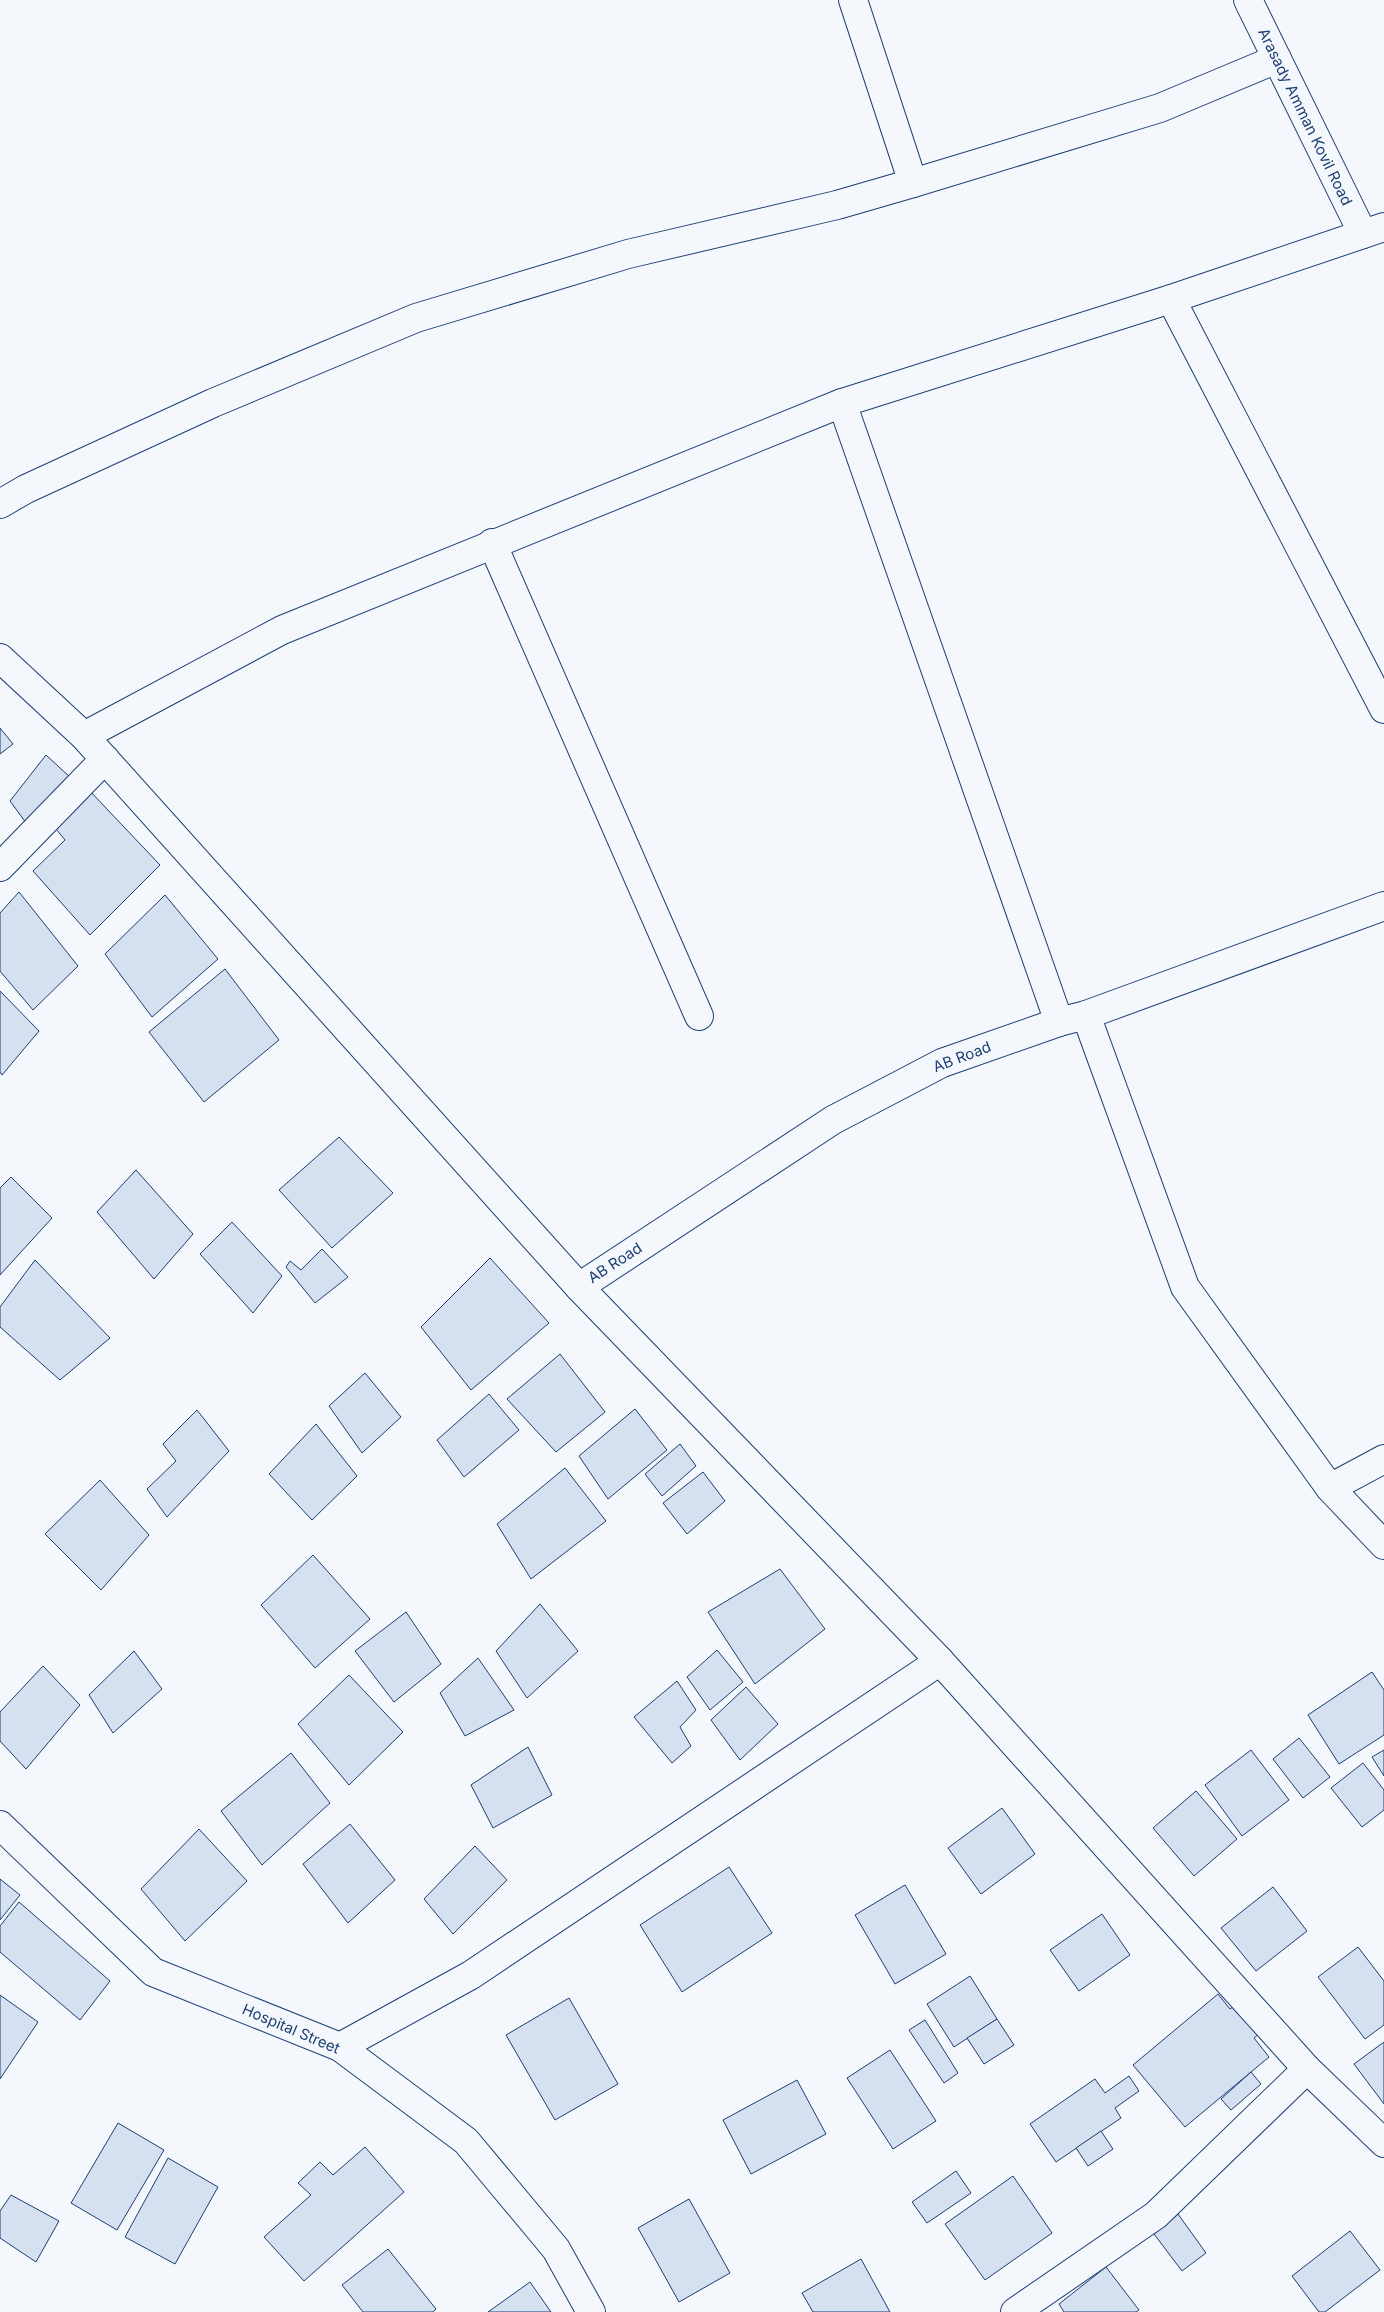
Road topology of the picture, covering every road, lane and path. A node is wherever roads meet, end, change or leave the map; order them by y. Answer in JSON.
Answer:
{"nodes":[{"id":1,"x":853,"y":0,"type":"edge"},
{"id":2,"x":1248,"y":0,"type":"edge"},
{"id":3,"x":1276,"y":59,"type":"junction"},
{"id":4,"x":913,"y":183,"type":"junction"},
{"id":5,"x":1374,"y":230,"type":"edge"},
{"id":6,"x":1171,"y":299,"type":"junction"},
{"id":7,"x":842,"y":403,"type":"junction"},
{"id":8,"x":0,"y":504,"type":"edge"},
{"id":9,"x":492,"y":544,"type":"junction"},
{"id":10,"x":0,"y":658,"type":"edge"},
{"id":11,"x":1384,"y":709,"type":"edge"},
{"id":12,"x":84,"y":736,"type":"junction"},
{"id":13,"x":105,"y":759,"type":"junction"},
{"id":14,"x":0,"y":867,"type":"edge"},
{"id":15,"x":1384,"y":906,"type":"edge"},
{"id":16,"x":1086,"y":1015,"type":"junction"},
{"id":17,"x":700,"y":1016,"type":"dead end"},
{"id":18,"x":1060,"y":1022,"type":"junction"},
{"id":19,"x":579,"y":1287,"type":"junction"},
{"id":20,"x":1384,"y":1459,"type":"edge"},
{"id":21,"x":1330,"y":1488,"type":"junction"},
{"id":22,"x":1384,"y":1545,"type":"edge"},
{"id":23,"x":940,"y":1660,"type":"junction"},
{"id":24,"x":0,"y":1825,"type":"edge"},
{"id":25,"x":340,"y":2047,"type":"junction"},
{"id":26,"x":1307,"y":2069,"type":"junction"},
{"id":27,"x":1384,"y":2143,"type":"edge"},
{"id":28,"x":591,"y":2312,"type":"edge"},
{"id":29,"x":1015,"y":2312,"type":"edge"}],
"edges":[{"from":1,"to":4,"type":"street"},
{"from":2,"to":3,"type":"street","name":"Arasady Amman Kovil Road"},
{"from":3,"to":4,"type":"street"},
{"from":3,"to":5,"type":"street","name":"Arasady Amman Kovil Road"},
{"from":4,"to":8,"type":"street"},
{"from":5,"to":6,"type":"street"},
{"from":6,"to":7,"type":"street"},
{"from":6,"to":11,"type":"street"},
{"from":7,"to":9,"type":"street"},
{"from":7,"to":18,"type":"street"},
{"from":9,"to":12,"type":"street"},
{"from":9,"to":17,"type":"street"},
{"from":10,"to":12,"type":"street"},
{"from":12,"to":13,"type":"street"},
{"from":13,"to":14,"type":"street"},
{"from":13,"to":19,"type":"street"},
{"from":15,"to":16,"type":"street","name":"AB Road"},
{"from":16,"to":18,"type":"street","name":"AB Road"},
{"from":16,"to":21,"type":"street"},
{"from":18,"to":19,"type":"street","name":"AB Road"},
{"from":19,"to":23,"type":"street"},
{"from":20,"to":21,"type":"street"},
{"from":21,"to":22,"type":"street"},
{"from":23,"to":25,"type":"street"},
{"from":23,"to":26,"type":"street"},
{"from":24,"to":25,"type":"street","name":"Hospital Street"},
{"from":25,"to":28,"type":"street","name":"Hospital Street"},
{"from":26,"to":27,"type":"street"},
{"from":26,"to":29,"type":"street"}]}
